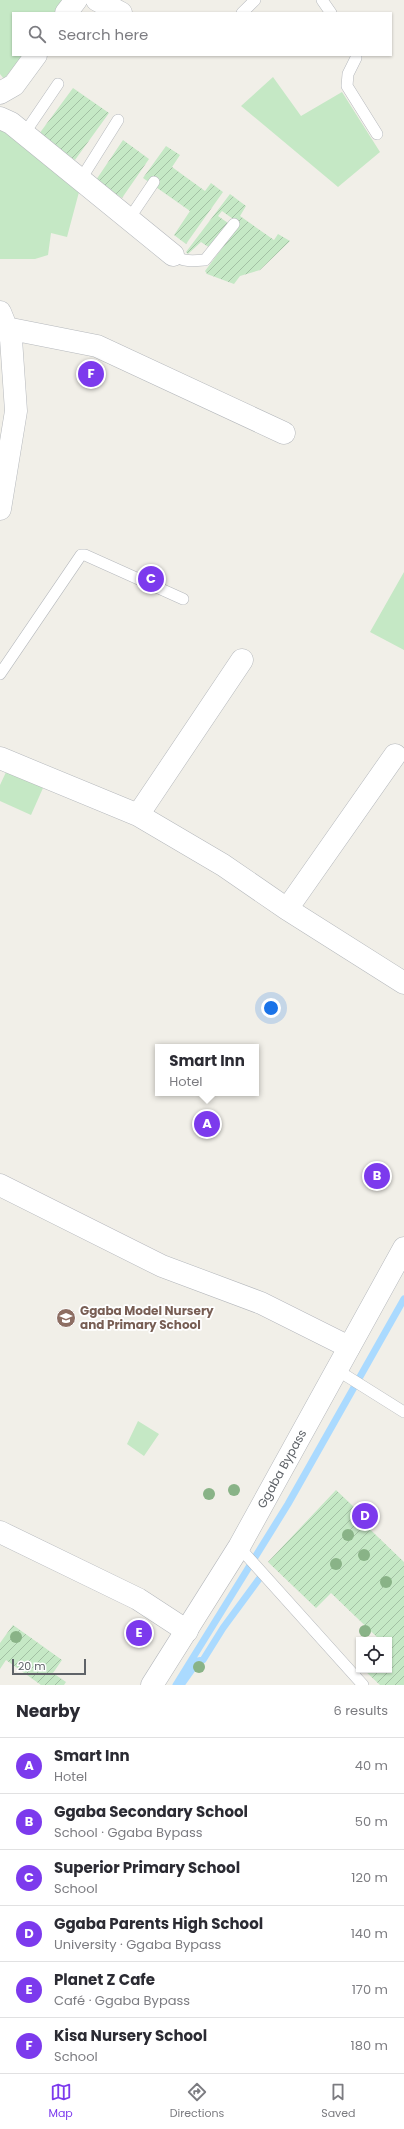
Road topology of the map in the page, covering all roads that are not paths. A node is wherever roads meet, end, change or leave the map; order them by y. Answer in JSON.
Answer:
{"nodes":[{"id":1,"x":76,"y":0,"type":"edge"},
{"id":2,"x":97,"y":0,"type":"edge"},
{"id":3,"x":255,"y":0,"type":"edge"},
{"id":4,"x":322,"y":0,"type":"edge"},
{"id":5,"x":67,"y":12,"type":"edge"},
{"id":6,"x":118,"y":12,"type":"edge"},
{"id":7,"x":243,"y":12,"type":"edge"},
{"id":8,"x":331,"y":12,"type":"edge"},
{"id":9,"x":35,"y":56,"type":"edge"},
{"id":10,"x":356,"y":56,"type":"edge"},
{"id":11,"x":58,"y":84,"type":"dead end"},
{"id":12,"x":0,"y":93,"type":"edge"},
{"id":13,"x":0,"y":118,"type":"edge"},
{"id":14,"x":118,"y":120,"type":"dead end"},
{"id":15,"x":24,"y":134,"type":"junction"},
{"id":16,"x":377,"y":134,"type":"dead end"},
{"id":17,"x":81,"y":179,"type":"junction"},
{"id":18,"x":154,"y":182,"type":"dead end"},
{"id":19,"x":129,"y":219,"type":"junction"},
{"id":20,"x":234,"y":224,"type":"dead end"},
{"id":21,"x":173,"y":255,"type":"joint"},
{"id":22,"x":3,"y":320,"type":"edge"},
{"id":23,"x":284,"y":433,"type":"dead end"},
{"id":24,"x":0,"y":509,"type":"edge"},
{"id":25,"x":183,"y":599,"type":"dead end"},
{"id":26,"x":242,"y":660,"type":"dead end"},
{"id":27,"x":0,"y":674,"type":"edge"},
{"id":28,"x":395,"y":755,"type":"dead end"},
{"id":29,"x":0,"y":758,"type":"edge"},
{"id":30,"x":138,"y":815,"type":"junction"},
{"id":31,"x":287,"y":909,"type":"junction"},
{"id":32,"x":404,"y":983,"type":"edge"},
{"id":33,"x":0,"y":1185,"type":"edge"},
{"id":34,"x":404,"y":1248,"type":"edge"},
{"id":35,"x":349,"y":1346,"type":"junction"},
{"id":36,"x":337,"y":1370,"type":"junction"},
{"id":37,"x":404,"y":1412,"type":"edge"},
{"id":38,"x":0,"y":1532,"type":"edge"},
{"id":39,"x":239,"y":1547,"type":"junction"},
{"id":40,"x":187,"y":1631,"type":"junction"},
{"id":41,"x":152,"y":1685,"type":"edge"},
{"id":42,"x":363,"y":1685,"type":"edge"}],
"edges":[{"from":1,"to":5,"type":"street"},
{"from":2,"to":6,"type":"street"},
{"from":3,"to":7,"type":"lane"},
{"from":4,"to":8,"type":"lane"},
{"from":9,"to":12,"type":"street"},
{"from":10,"to":16,"type":"lane"},
{"from":11,"to":15,"type":"lane"},
{"from":13,"to":15,"type":"street"},
{"from":14,"to":17,"type":"lane"},
{"from":15,"to":17,"type":"street"},
{"from":17,"to":19,"type":"street"},
{"from":18,"to":19,"type":"lane"},
{"from":19,"to":21,"type":"street"},
{"from":20,"to":21,"type":"lane"},
{"from":22,"to":23,"type":"street"},
{"from":22,"to":24,"type":"street"},
{"from":25,"to":27,"type":"lane"},
{"from":26,"to":30,"type":"street"},
{"from":28,"to":31,"type":"street"},
{"from":29,"to":30,"type":"street"},
{"from":30,"to":31,"type":"street"},
{"from":31,"to":32,"type":"street"},
{"from":33,"to":35,"type":"street"},
{"from":34,"to":35,"type":"street","name":"Ggaba Bypass"},
{"from":35,"to":36,"type":"street","name":"Ggaba Bypass"},
{"from":36,"to":37,"type":"lane"},
{"from":36,"to":39,"type":"street","name":"Ggaba Bypass"},
{"from":38,"to":40,"type":"street"},
{"from":39,"to":40,"type":"street","name":"Ggaba Bypass"},
{"from":39,"to":42,"type":"lane"},
{"from":40,"to":41,"type":"street","name":"Ggaba Bypass"}]}
